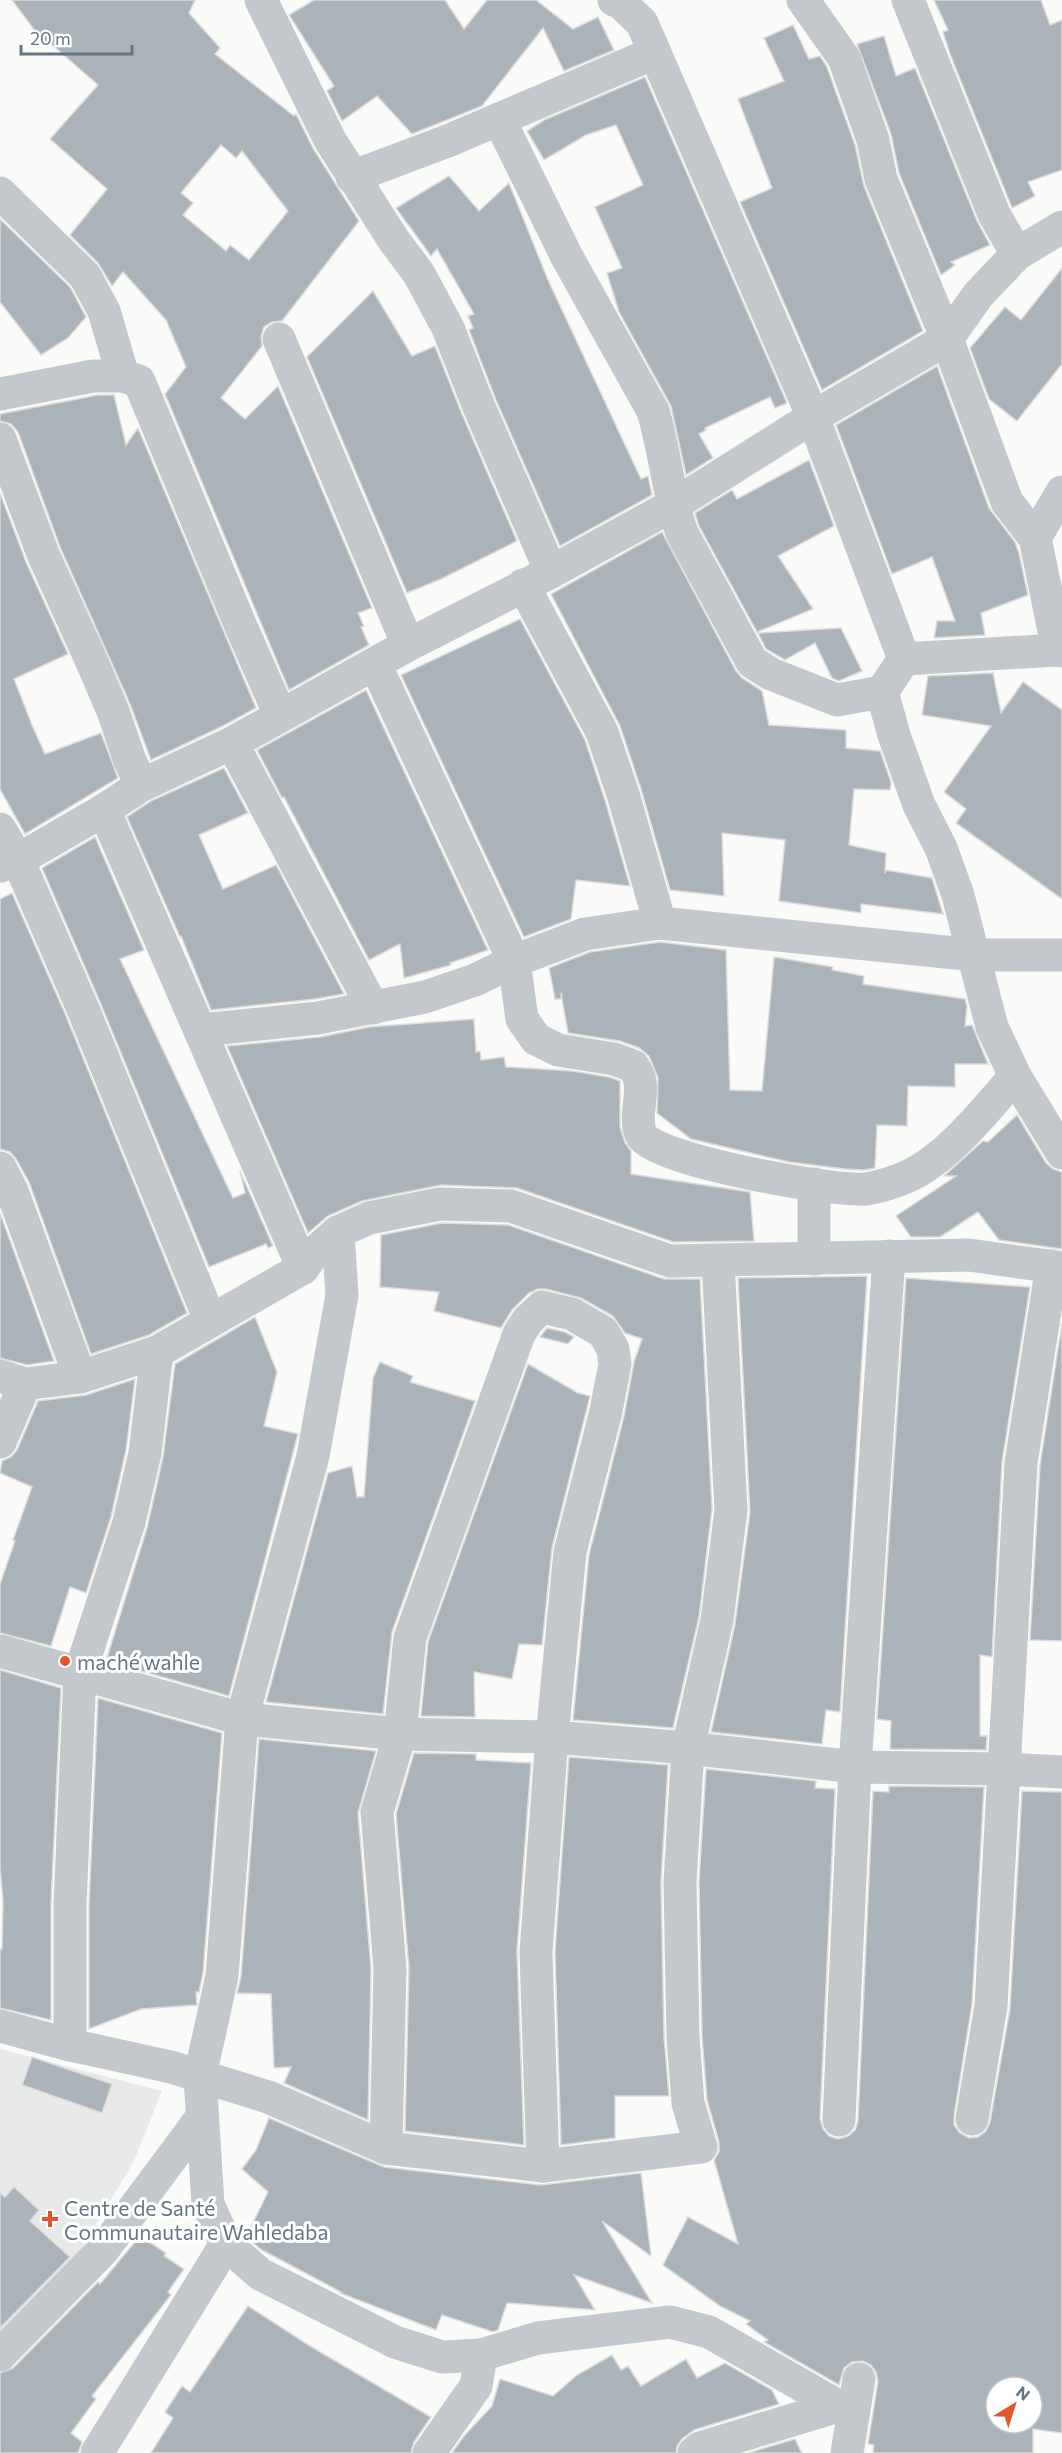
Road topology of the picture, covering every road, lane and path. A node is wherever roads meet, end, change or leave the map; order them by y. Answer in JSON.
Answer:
{"nodes":[{"id":1,"x":261,"y":0,"type":"edge"},
{"id":2,"x":614,"y":0,"type":"edge"},
{"id":3,"x":803,"y":0,"type":"edge"},
{"id":4,"x":908,"y":0,"type":"edge"},
{"id":5,"x":654,"y":54,"type":"junction"},
{"id":6,"x":499,"y":119,"type":"junction"},
{"id":7,"x":352,"y":177,"type":"junction"},
{"id":8,"x":0,"y":193,"type":"edge"},
{"id":9,"x":1062,"y":227,"type":"edge"},
{"id":10,"x":1017,"y":254,"type":"junction"},
{"id":11,"x":279,"y":339,"type":"dead end"},
{"id":12,"x":947,"y":339,"type":"junction"},
{"id":13,"x":123,"y":376,"type":"junction"},
{"id":14,"x":0,"y":394,"type":"edge"},
{"id":15,"x":813,"y":417,"type":"junction"},
{"id":16,"x":0,"y":439,"type":"edge"},
{"id":17,"x":1062,"y":492,"type":"edge"},
{"id":18,"x":675,"y":504,"type":"junction"},
{"id":19,"x":1035,"y":538,"type":"junction"},
{"id":20,"x":537,"y":579,"type":"junction"},
{"id":21,"x":408,"y":645,"type":"junction"},
{"id":22,"x":1060,"y":650,"type":"edge"},
{"id":23,"x":904,"y":659,"type":"junction"},
{"id":24,"x":375,"y":664,"type":"junction"},
{"id":25,"x":882,"y":692,"type":"junction"},
{"id":26,"x":280,"y":715,"type":"junction"},
{"id":27,"x":232,"y":743,"type":"junction"},
{"id":28,"x":142,"y":784,"type":"junction"},
{"id":29,"x":104,"y":810,"type":"junction"},
{"id":30,"x":0,"y":829,"type":"edge"},
{"id":31,"x":9,"y":863,"type":"edge"},
{"id":32,"x":660,"y":923,"type":"junction"},
{"id":33,"x":975,"y":955,"type":"junction"},
{"id":34,"x":1062,"y":955,"type":"edge"},
{"id":35,"x":514,"y":962,"type":"junction"},
{"id":36,"x":374,"y":1008,"type":"junction"},
{"id":37,"x":201,"y":1030,"type":"junction"},
{"id":38,"x":1015,"y":1076,"type":"junction"},
{"id":39,"x":1062,"y":1153,"type":"edge"},
{"id":40,"x":0,"y":1168,"type":"edge"},
{"id":41,"x":814,"y":1184,"type":"junction"},
{"id":42,"x":338,"y":1232,"type":"junction"},
{"id":43,"x":890,"y":1256,"type":"junction"},
{"id":44,"x":814,"y":1258,"type":"junction"},
{"id":45,"x":718,"y":1260,"type":"junction"},
{"id":46,"x":1057,"y":1267,"type":"edge"},
{"id":47,"x":303,"y":1268,"type":"junction"},
{"id":48,"x":210,"y":1320,"type":"junction"},
{"id":49,"x":157,"y":1352,"type":"junction"},
{"id":50,"x":80,"y":1377,"type":"junction"},
{"id":51,"x":13,"y":1380,"type":"edge"},
{"id":52,"x":0,"y":1443,"type":"edge"},
{"id":53,"x":0,"y":1651,"type":"edge"},
{"id":54,"x":80,"y":1673,"type":"junction"},
{"id":55,"x":242,"y":1719,"type":"junction"},
{"id":56,"x":400,"y":1734,"type":"junction"},
{"id":57,"x":552,"y":1737,"type":"junction"},
{"id":58,"x":688,"y":1748,"type":"junction"},
{"id":59,"x":855,"y":1767,"type":"junction"},
{"id":60,"x":1004,"y":1769,"type":"junction"},
{"id":61,"x":1062,"y":1772,"type":"edge"},
{"id":62,"x":0,"y":2026,"type":"edge"},
{"id":63,"x":70,"y":2045,"type":"junction"},
{"id":64,"x":200,"y":2076,"type":"junction"},
{"id":65,"x":202,"y":2117,"type":"junction"},
{"id":66,"x":972,"y":2119,"type":"dead end"},
{"id":67,"x":839,"y":2120,"type":"dead end"},
{"id":68,"x":386,"y":2148,"type":"junction"},
{"id":69,"x":543,"y":2166,"type":"junction"},
{"id":70,"x":226,"y":2244,"type":"junction"},
{"id":71,"x":0,"y":2355,"type":"edge"},
{"id":72,"x":481,"y":2355,"type":"junction"},
{"id":73,"x":850,"y":2398,"type":"junction"},
{"id":74,"x":97,"y":2453,"type":"edge"},
{"id":75,"x":429,"y":2453,"type":"edge"},
{"id":76,"x":694,"y":2453,"type":"edge"},
{"id":77,"x":847,"y":2453,"type":"edge"}],
"edges":[{"from":1,"to":7,"type":"street"},
{"from":2,"to":5,"type":"street"},
{"from":3,"to":12,"type":"street"},
{"from":4,"to":10,"type":"street"},
{"from":5,"to":6,"type":"street"},
{"from":5,"to":15,"type":"street"},
{"from":6,"to":7,"type":"street"},
{"from":6,"to":18,"type":"street"},
{"from":7,"to":20,"type":"street"},
{"from":8,"to":13,"type":"street"},
{"from":9,"to":10,"type":"street"},
{"from":10,"to":12,"type":"street"},
{"from":11,"to":21,"type":"street"},
{"from":12,"to":15,"type":"street"},
{"from":12,"to":19,"type":"street"},
{"from":13,"to":14,"type":"street"},
{"from":13,"to":26,"type":"street"},
{"from":15,"to":18,"type":"street"},
{"from":15,"to":23,"type":"street"},
{"from":16,"to":28,"type":"street"},
{"from":17,"to":19,"type":"street"},
{"from":18,"to":20,"type":"street"},
{"from":18,"to":25,"type":"street"},
{"from":19,"to":22,"type":"street"},
{"from":20,"to":21,"type":"street"},
{"from":20,"to":32,"type":"street"},
{"from":21,"to":24,"type":"street"},
{"from":22,"to":23,"type":"street"},
{"from":23,"to":25,"type":"street"},
{"from":24,"to":26,"type":"street"},
{"from":24,"to":35,"type":"street"},
{"from":25,"to":33,"type":"street"},
{"from":26,"to":27,"type":"street"},
{"from":27,"to":28,"type":"street"},
{"from":27,"to":36,"type":"street"},
{"from":28,"to":29,"type":"street"},
{"from":29,"to":31,"type":"street"},
{"from":29,"to":37,"type":"street"},
{"from":30,"to":31,"type":"street"},
{"from":31,"to":48,"type":"street"},
{"from":32,"to":33,"type":"street"},
{"from":32,"to":35,"type":"street"},
{"from":33,"to":34,"type":"street"},
{"from":33,"to":38,"type":"street"},
{"from":35,"to":36,"type":"street"},
{"from":35,"to":41,"type":"street"},
{"from":36,"to":37,"type":"street"},
{"from":37,"to":47,"type":"street"},
{"from":38,"to":39,"type":"street"},
{"from":38,"to":41,"type":"street"},
{"from":40,"to":50,"type":"street"},
{"from":41,"to":44,"type":"street"},
{"from":42,"to":45,"type":"street"},
{"from":42,"to":47,"type":"street"},
{"from":42,"to":55,"type":"street"},
{"from":43,"to":44,"type":"street"},
{"from":43,"to":46,"type":"street"},
{"from":43,"to":59,"type":"street"},
{"from":44,"to":45,"type":"street"},
{"from":45,"to":58,"type":"street"},
{"from":46,"to":60,"type":"street"},
{"from":47,"to":48,"type":"street"},
{"from":48,"to":49,"type":"street"},
{"from":49,"to":50,"type":"street"},
{"from":49,"to":54,"type":"street"},
{"from":50,"to":51,"type":"street"},
{"from":51,"to":52,"type":"street"},
{"from":53,"to":54,"type":"street"},
{"from":54,"to":55,"type":"street"},
{"from":54,"to":63,"type":"street"},
{"from":55,"to":56,"type":"street"},
{"from":55,"to":64,"type":"street"},
{"from":56,"to":57,"type":"street"},
{"from":56,"to":57,"type":"street"},
{"from":56,"to":68,"type":"street"},
{"from":57,"to":58,"type":"street"},
{"from":57,"to":69,"type":"street"},
{"from":58,"to":59,"type":"street"},
{"from":58,"to":69,"type":"street"},
{"from":59,"to":60,"type":"street"},
{"from":59,"to":67,"type":"street"},
{"from":60,"to":61,"type":"street"},
{"from":60,"to":66,"type":"street"},
{"from":62,"to":63,"type":"street"},
{"from":63,"to":64,"type":"street"},
{"from":64,"to":65,"type":"street"},
{"from":64,"to":68,"type":"street"},
{"from":65,"to":70,"type":"street"},
{"from":65,"to":71,"type":"street"},
{"from":68,"to":69,"type":"street"},
{"from":70,"to":72,"type":"street"},
{"from":70,"to":74,"type":"street"},
{"from":72,"to":73,"type":"street"},
{"from":72,"to":75,"type":"street"},
{"from":73,"to":76,"type":"street"},
{"from":73,"to":77,"type":"street"}]}
